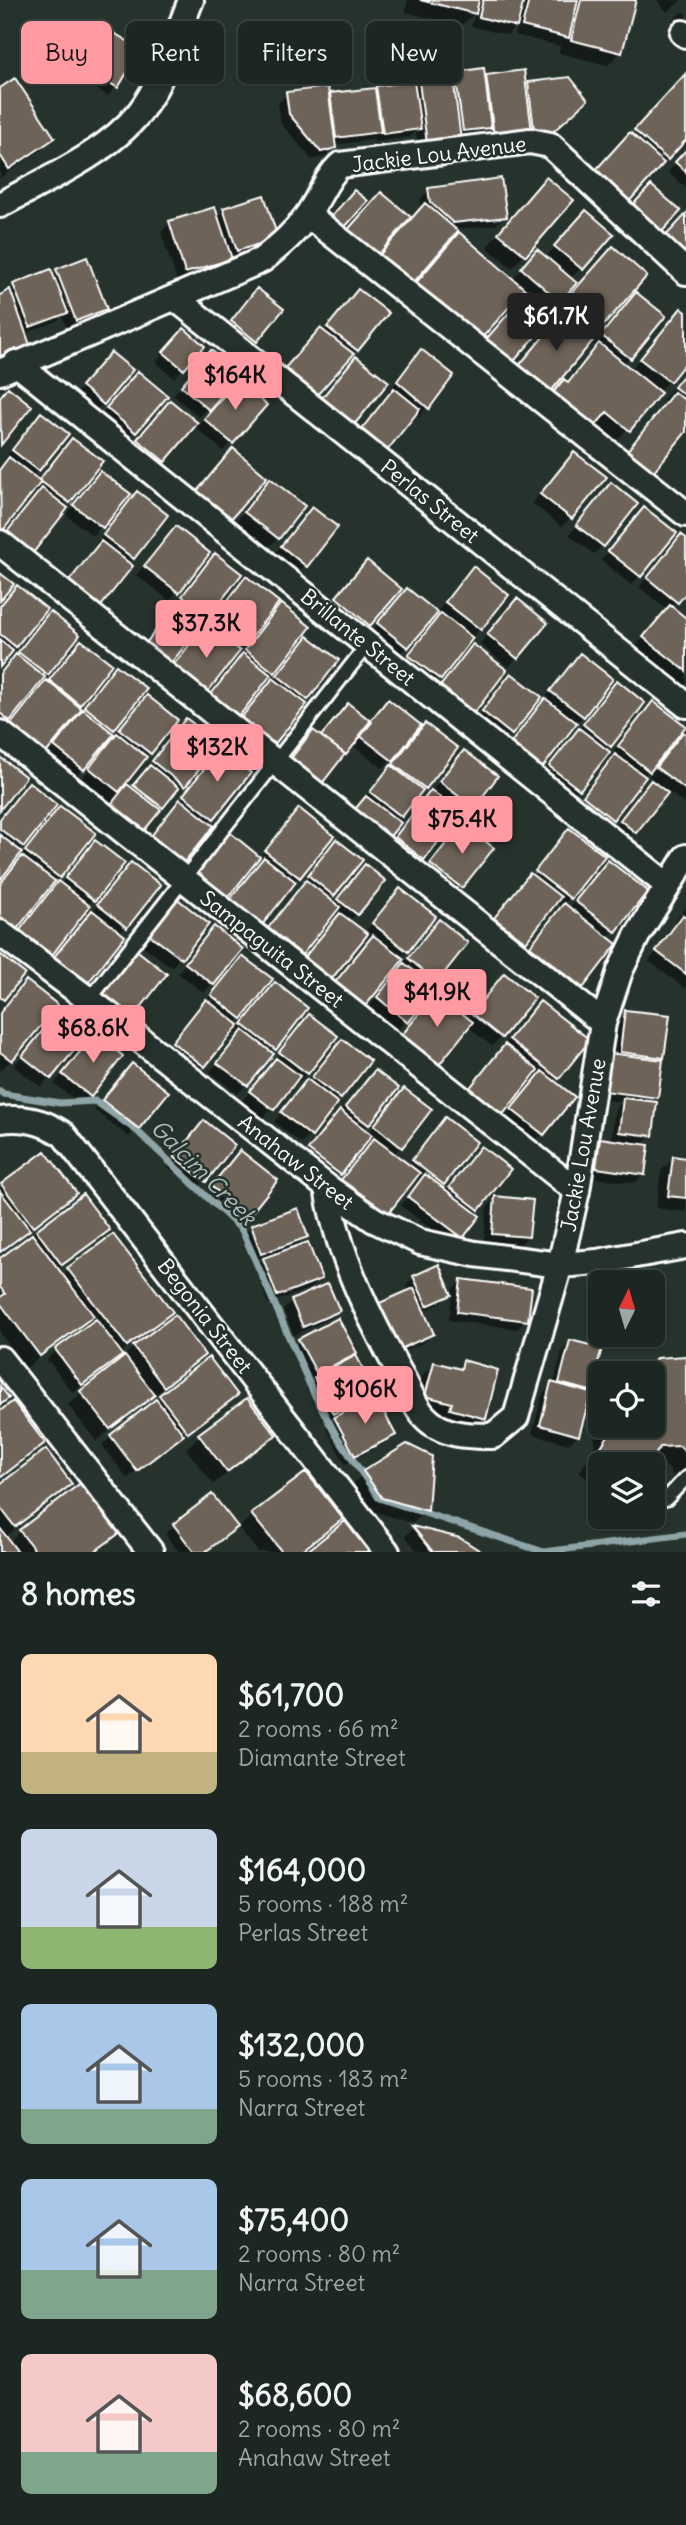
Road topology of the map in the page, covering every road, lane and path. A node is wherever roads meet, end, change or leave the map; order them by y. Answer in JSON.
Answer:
{"nodes":[{"id":1,"x":191,"y":0,"type":"edge"},
{"id":2,"x":0,"y":205,"type":"edge"},
{"id":3,"x":308,"y":215,"type":"junction"},
{"id":4,"x":686,"y":272,"type":"edge"},
{"id":5,"x":175,"y":298,"type":"junction"},
{"id":6,"x":8,"y":367,"type":"edge"},
{"id":7,"x":686,"y":514,"type":"edge"},
{"id":8,"x":0,"y":543,"type":"edge"},
{"id":9,"x":368,"y":644,"type":"junction"},
{"id":10,"x":686,"y":705,"type":"edge"},
{"id":11,"x":0,"y":733,"type":"edge"},
{"id":12,"x":275,"y":762,"type":"junction"},
{"id":13,"x":686,"y":858,"type":"edge"},
{"id":14,"x":184,"y":879,"type":"junction"},
{"id":15,"x":667,"y":885,"type":"junction"},
{"id":16,"x":0,"y":933,"type":"edge"},
{"id":17,"x":89,"y":1000,"type":"junction"},
{"id":18,"x":603,"y":1023,"type":"junction"},
{"id":19,"x":0,"y":1120,"type":"edge"},
{"id":20,"x":327,"y":1187,"type":"junction"},
{"id":21,"x":577,"y":1191,"type":"junction"},
{"id":22,"x":686,"y":1246,"type":"edge"},
{"id":23,"x":561,"y":1265,"type":"junction"},
{"id":24,"x":0,"y":1359,"type":"edge"},
{"id":25,"x":686,"y":1478,"type":"edge"},
{"id":26,"x":666,"y":1499,"type":"dead end"},
{"id":27,"x":145,"y":1550,"type":"edge"},
{"id":28,"x":387,"y":1552,"type":"edge"}],
"edges":[{"from":1,"to":2,"type":"street"},
{"from":3,"to":4,"type":"street","name":"Jackie Lou Avenue"},
{"from":3,"to":5,"type":"street","name":"Jackie Lou Avenue"},
{"from":3,"to":7,"type":"street"},
{"from":5,"to":6,"type":"street","name":"Jackie Lou Avenue"},
{"from":5,"to":10,"type":"street","name":"Perlas Street"},
{"from":6,"to":9,"type":"street","name":"Brillante Street"},
{"from":8,"to":12,"type":"street"},
{"from":9,"to":12,"type":"lane"},
{"from":9,"to":15,"type":"street","name":"Brillante Street"},
{"from":11,"to":14,"type":"street","name":"Sampaguita Street"},
{"from":12,"to":14,"type":"lane"},
{"from":12,"to":18,"type":"street"},
{"from":13,"to":15,"type":"street","name":"Jackie Lou Avenue"},
{"from":14,"to":17,"type":"lane"},
{"from":14,"to":21,"type":"street","name":"Sampaguita Street"},
{"from":15,"to":18,"type":"street","name":"Jackie Lou Avenue"},
{"from":16,"to":17,"type":"street","name":"Anahaw Street"},
{"from":17,"to":20,"type":"street","name":"Anahaw Street"},
{"from":18,"to":21,"type":"street","name":"Jackie Lou Avenue"},
{"from":19,"to":28,"type":"street","name":"Begonia Street"},
{"from":20,"to":23,"type":"street","name":"Anahaw Street"},
{"from":20,"to":23,"type":"street","name":"Jackie Lou Avenue"},
{"from":21,"to":23,"type":"street","name":"Jackie Lou Avenue"},
{"from":22,"to":23,"type":"street","name":"Anahaw Street"},
{"from":24,"to":27,"type":"street"},
{"from":25,"to":26,"type":"lane"}]}
